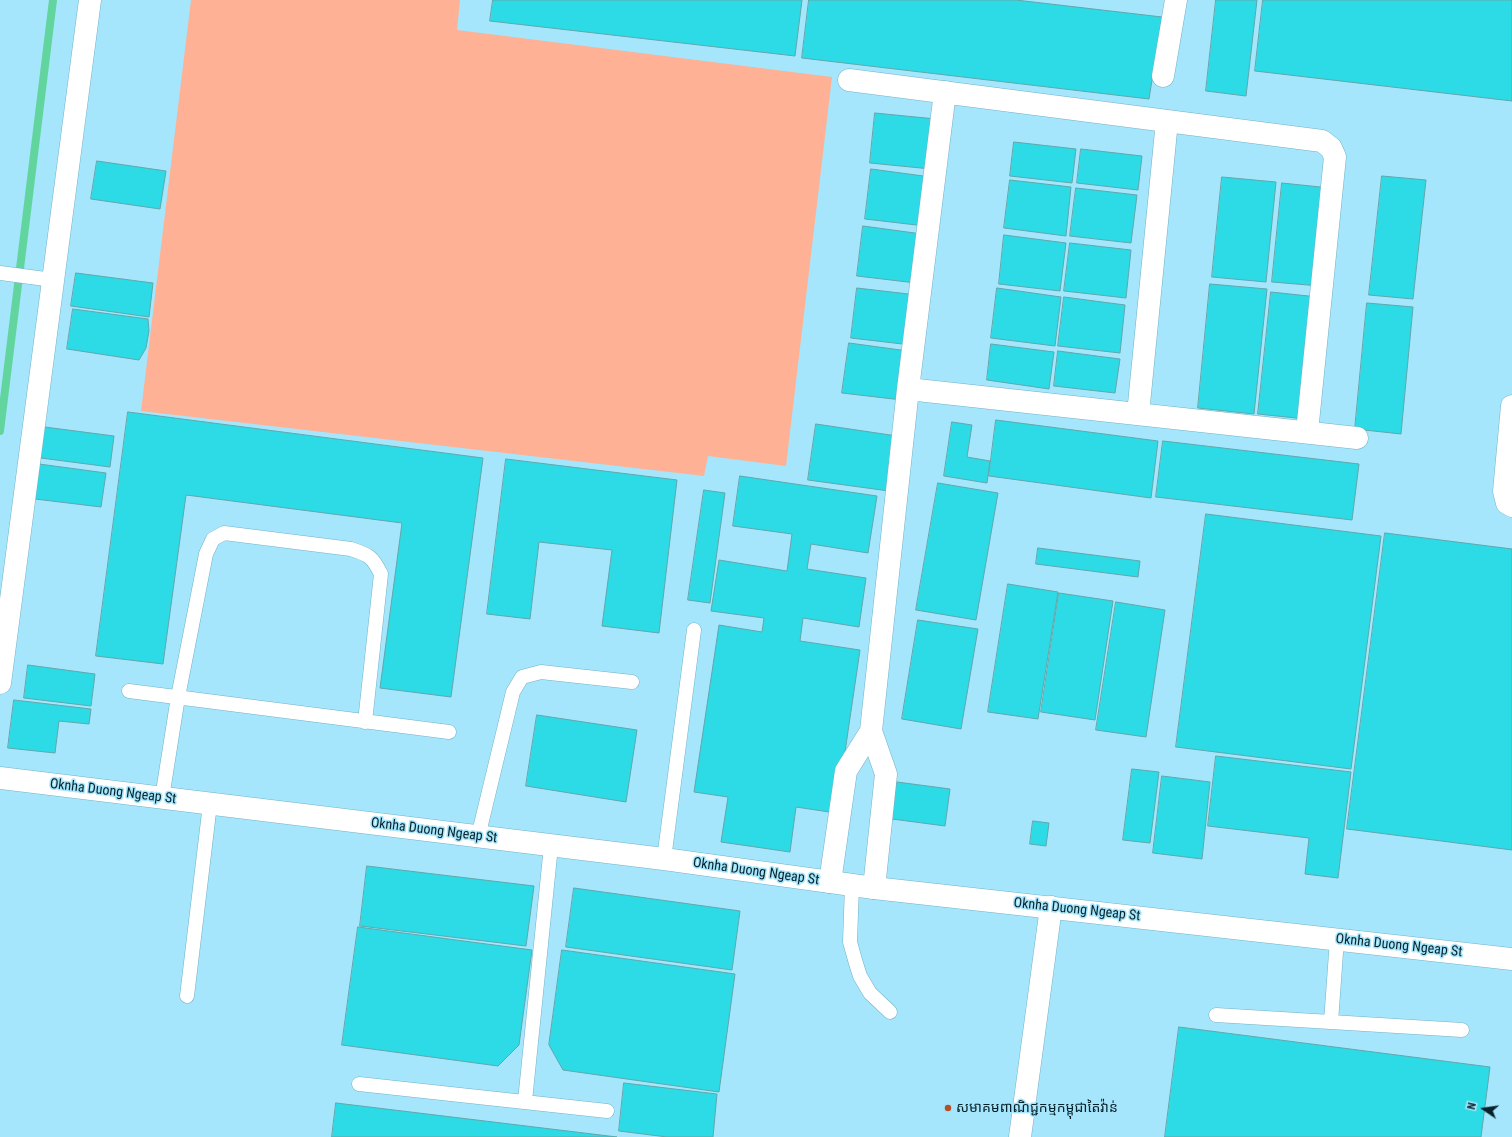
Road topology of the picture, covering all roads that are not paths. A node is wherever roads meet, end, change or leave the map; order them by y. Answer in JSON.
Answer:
{"nodes":[{"id":1,"x":90,"y":0,"type":"edge"},
{"id":2,"x":1176,"y":0,"type":"edge"},
{"id":3,"x":1163,"y":76,"type":"dead end"},
{"id":4,"x":848,"y":80,"type":"dead end"},
{"id":5,"x":945,"y":92,"type":"junction"},
{"id":6,"x":1167,"y":121,"type":"junction"},
{"id":7,"x":0,"y":273,"type":"edge"},
{"id":8,"x":53,"y":280,"type":"junction"},
{"id":9,"x":908,"y":389,"type":"junction"},
{"id":10,"x":1512,"y":406,"type":"edge"},
{"id":11,"x":1138,"y":414,"type":"junction"},
{"id":12,"x":1307,"y":432,"type":"junction"},
{"id":13,"x":1357,"y":438,"type":"dead end"},
{"id":14,"x":1512,"y":506,"type":"edge"},
{"id":15,"x":694,"y":630,"type":"dead end"},
{"id":16,"x":632,"y":682,"type":"dead end"},
{"id":17,"x":0,"y":683,"type":"edge"},
{"id":18,"x":129,"y":691,"type":"dead end"},
{"id":19,"x":178,"y":698,"type":"junction"},
{"id":20,"x":365,"y":722,"type":"junction"},
{"id":21,"x":872,"y":731,"type":"junction"},
{"id":22,"x":448,"y":732,"type":"dead end"},
{"id":23,"x":0,"y":778,"type":"edge"},
{"id":24,"x":162,"y":798,"type":"junction"},
{"id":25,"x":210,"y":804,"type":"junction"},
{"id":26,"x":478,"y":837,"type":"junction"},
{"id":27,"x":551,"y":846,"type":"junction"},
{"id":28,"x":664,"y":859,"type":"junction"},
{"id":29,"x":830,"y":882,"type":"junction"},
{"id":30,"x":852,"y":885,"type":"junction"},
{"id":31,"x":874,"y":888,"type":"junction"},
{"id":32,"x":1051,"y":907,"type":"junction"},
{"id":33,"x":1337,"y":939,"type":"junction"},
{"id":34,"x":1512,"y":959,"type":"edge"},
{"id":35,"x":187,"y":996,"type":"dead end"},
{"id":36,"x":890,"y":1012,"type":"dead end"},
{"id":37,"x":1216,"y":1015,"type":"dead end"},
{"id":38,"x":1331,"y":1022,"type":"junction"},
{"id":39,"x":1462,"y":1030,"type":"dead end"},
{"id":40,"x":359,"y":1084,"type":"dead end"},
{"id":41,"x":525,"y":1101,"type":"junction"},
{"id":42,"x":606,"y":1111,"type":"dead end"},
{"id":43,"x":1020,"y":1137,"type":"edge"}],
"edges":[{"from":1,"to":8,"type":"street"},
{"from":2,"to":3,"type":"street"},
{"from":4,"to":5,"type":"street"},
{"from":5,"to":6,"type":"street"},
{"from":5,"to":9,"type":"street"},
{"from":6,"to":11,"type":"street"},
{"from":6,"to":12,"type":"street"},
{"from":7,"to":8,"type":"lane"},
{"from":8,"to":17,"type":"street"},
{"from":9,"to":11,"type":"street"},
{"from":9,"to":21,"type":"street"},
{"from":10,"to":14,"type":"street"},
{"from":11,"to":12,"type":"street"},
{"from":12,"to":13,"type":"street"},
{"from":15,"to":28,"type":"lane"},
{"from":16,"to":26,"type":"lane"},
{"from":18,"to":19,"type":"lane"},
{"from":19,"to":20,"type":"lane"},
{"from":19,"to":20,"type":"lane"},
{"from":19,"to":24,"type":"lane"},
{"from":20,"to":22,"type":"lane"},
{"from":21,"to":29,"type":"street"},
{"from":21,"to":31,"type":"street"},
{"from":23,"to":24,"type":"street","name":"Oknha Duong Ngeap St"},
{"from":24,"to":25,"type":"street","name":"Oknha Duong Ngeap St"},
{"from":25,"to":26,"type":"street","name":"Oknha Duong Ngeap St"},
{"from":25,"to":35,"type":"lane"},
{"from":26,"to":27,"type":"street","name":"Oknha Duong Ngeap St"},
{"from":27,"to":28,"type":"street","name":"Oknha Duong Ngeap St"},
{"from":27,"to":41,"type":"lane"},
{"from":28,"to":29,"type":"street","name":"Oknha Duong Ngeap St"},
{"from":29,"to":30,"type":"street","name":"Oknha Duong Ngeap St"},
{"from":30,"to":31,"type":"street","name":"Oknha Duong Ngeap St"},
{"from":30,"to":36,"type":"lane"},
{"from":31,"to":32,"type":"street","name":"Oknha Duong Ngeap St"},
{"from":32,"to":33,"type":"street","name":"Oknha Duong Ngeap St"},
{"from":32,"to":43,"type":"street"},
{"from":33,"to":34,"type":"street","name":"Oknha Duong Ngeap St"},
{"from":33,"to":38,"type":"lane"},
{"from":37,"to":38,"type":"lane"},
{"from":38,"to":39,"type":"lane"},
{"from":40,"to":41,"type":"lane"},
{"from":41,"to":42,"type":"lane"}]}
